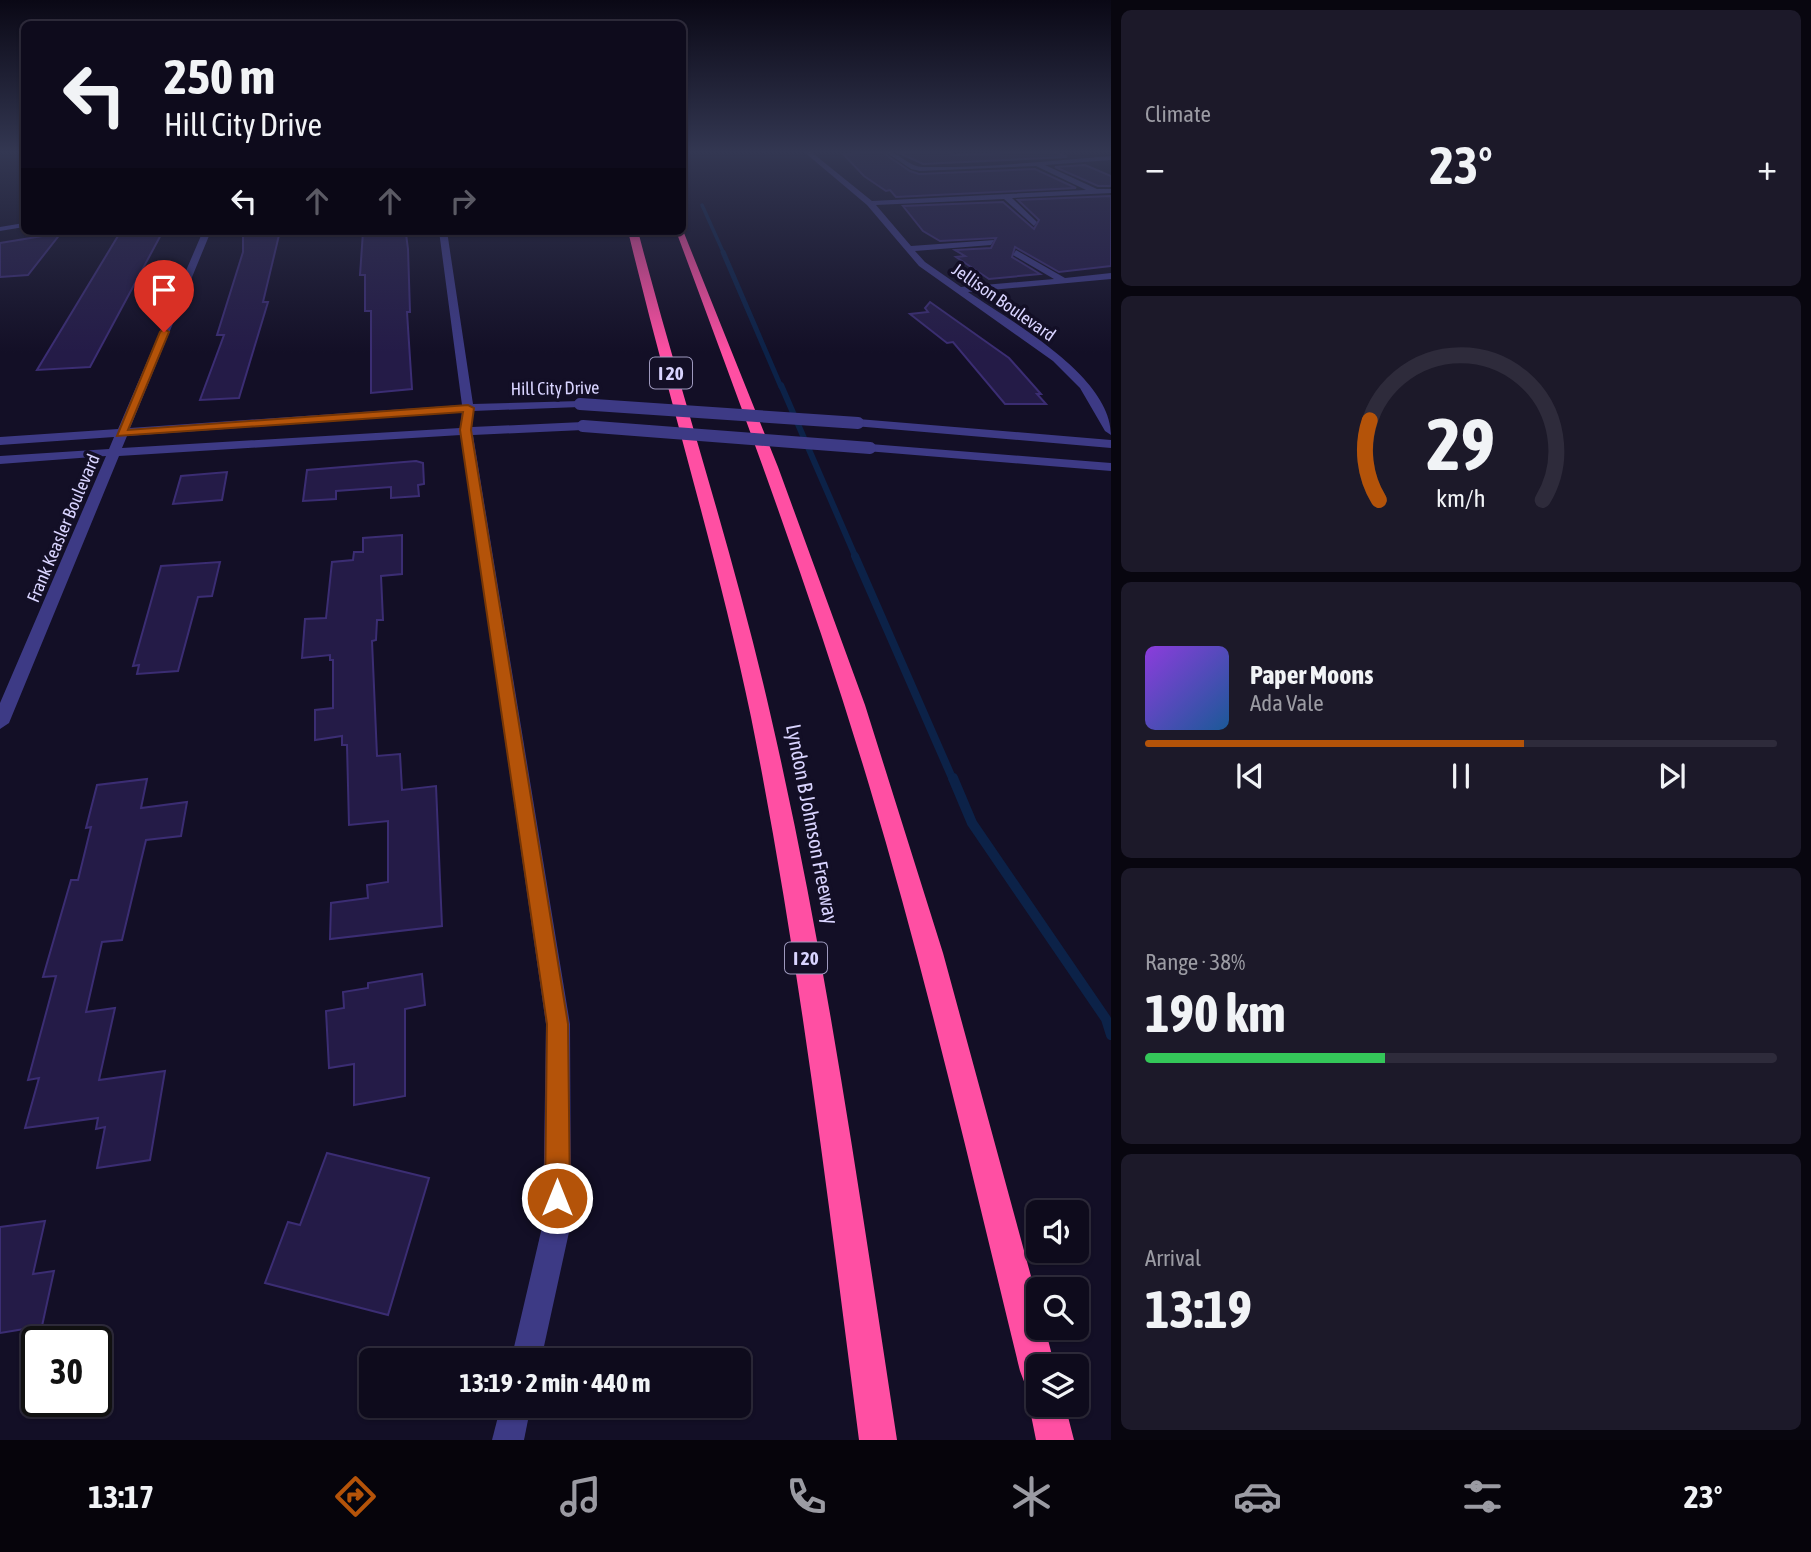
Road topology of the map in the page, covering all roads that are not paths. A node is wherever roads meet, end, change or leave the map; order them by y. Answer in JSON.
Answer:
{"nodes":[{"id":1,"x":883,"y":218,"type":"edge"},
{"id":2,"x":1028,"y":218,"type":"edge"},
{"id":3,"x":1034,"y":224,"type":"dead end"},
{"id":4,"x":21,"y":226,"type":"edge"},
{"id":5,"x":0,"y":229,"type":"edge"},
{"id":6,"x":205,"y":235,"type":"edge"},
{"id":7,"x":444,"y":235,"type":"edge"},
{"id":8,"x":628,"y":235,"type":"edge"},
{"id":9,"x":634,"y":235,"type":"edge"},
{"id":10,"x":685,"y":235,"type":"edge"},
{"id":11,"x":991,"y":242,"type":"dead end"},
{"id":12,"x":908,"y":249,"type":"junction"},
{"id":13,"x":1016,"y":253,"type":"dead end"},
{"id":14,"x":640,"y":263,"type":"junction"},
{"id":15,"x":1111,"y":276,"type":"edge"},
{"id":16,"x":1065,"y":281,"type":"junction"},
{"id":17,"x":961,"y":290,"type":"junction"},
{"id":18,"x":468,"y":408,"type":"junction"},
{"id":19,"x":466,"y":430,"type":"junction"},
{"id":20,"x":1111,"y":431,"type":"edge"},
{"id":21,"x":121,"y":433,"type":"junction"},
{"id":22,"x":0,"y":441,"type":"edge"},
{"id":23,"x":1111,"y":444,"type":"edge"},
{"id":24,"x":114,"y":452,"type":"junction"},
{"id":25,"x":0,"y":460,"type":"edge"},
{"id":26,"x":1111,"y":467,"type":"edge"},
{"id":27,"x":2,"y":713,"type":"edge"},
{"id":28,"x":529,"y":1348,"type":"edge"},
{"id":29,"x":1034,"y":1354,"type":"edge"},
{"id":30,"x":1049,"y":1417,"type":"edge"},
{"id":31,"x":513,"y":1418,"type":"edge"},
{"id":32,"x":508,"y":1440,"type":"edge"},
{"id":33,"x":878,"y":1440,"type":"edge"},
{"id":34,"x":1055,"y":1440,"type":"edge"}],
"edges":[{"from":1,"to":12,"type":"street","name":"Jellison Boulevard"},
{"from":2,"to":3,"type":"street"},
{"from":4,"to":5,"type":"street"},
{"from":6,"to":21,"type":"street","name":"Frank Keasler Boulevard"},
{"from":7,"to":18,"type":"street"},
{"from":8,"to":14,"type":"highway"},
{"from":9,"to":14,"type":"highway","name":"Lyndon B Johnson Freeway","number":"I 20"},
{"from":10,"to":29,"type":"highway"},
{"from":11,"to":12,"type":"street"},
{"from":12,"to":17,"type":"street","name":"Jellison Boulevard"},
{"from":13,"to":16,"type":"street"},
{"from":14,"to":33,"type":"highway","name":"Lyndon B Johnson Freeway","number":"I 20"},
{"from":15,"to":16,"type":"street"},
{"from":16,"to":17,"type":"street"},
{"from":17,"to":20,"type":"street","name":"Jellison Boulevard"},
{"from":18,"to":19,"type":"street"},
{"from":18,"to":21,"type":"street","name":"Hill City Drive"},
{"from":18,"to":23,"type":"street","name":"Hill City Drive","bridge":true},
{"from":19,"to":24,"type":"street","name":"Hill City Drive"},
{"from":19,"to":26,"type":"street","name":"Hill City Drive","bridge":true},
{"from":19,"to":28,"type":"street"},
{"from":21,"to":22,"type":"street","name":"Hill City Drive"},
{"from":21,"to":24,"type":"street","name":"Frank Keasler Boulevard"},
{"from":24,"to":25,"type":"street","name":"Hill City Drive"},
{"from":24,"to":27,"type":"street","name":"Frank Keasler Boulevard"},
{"from":30,"to":34,"type":"highway"},
{"from":31,"to":32,"type":"street"}]}
